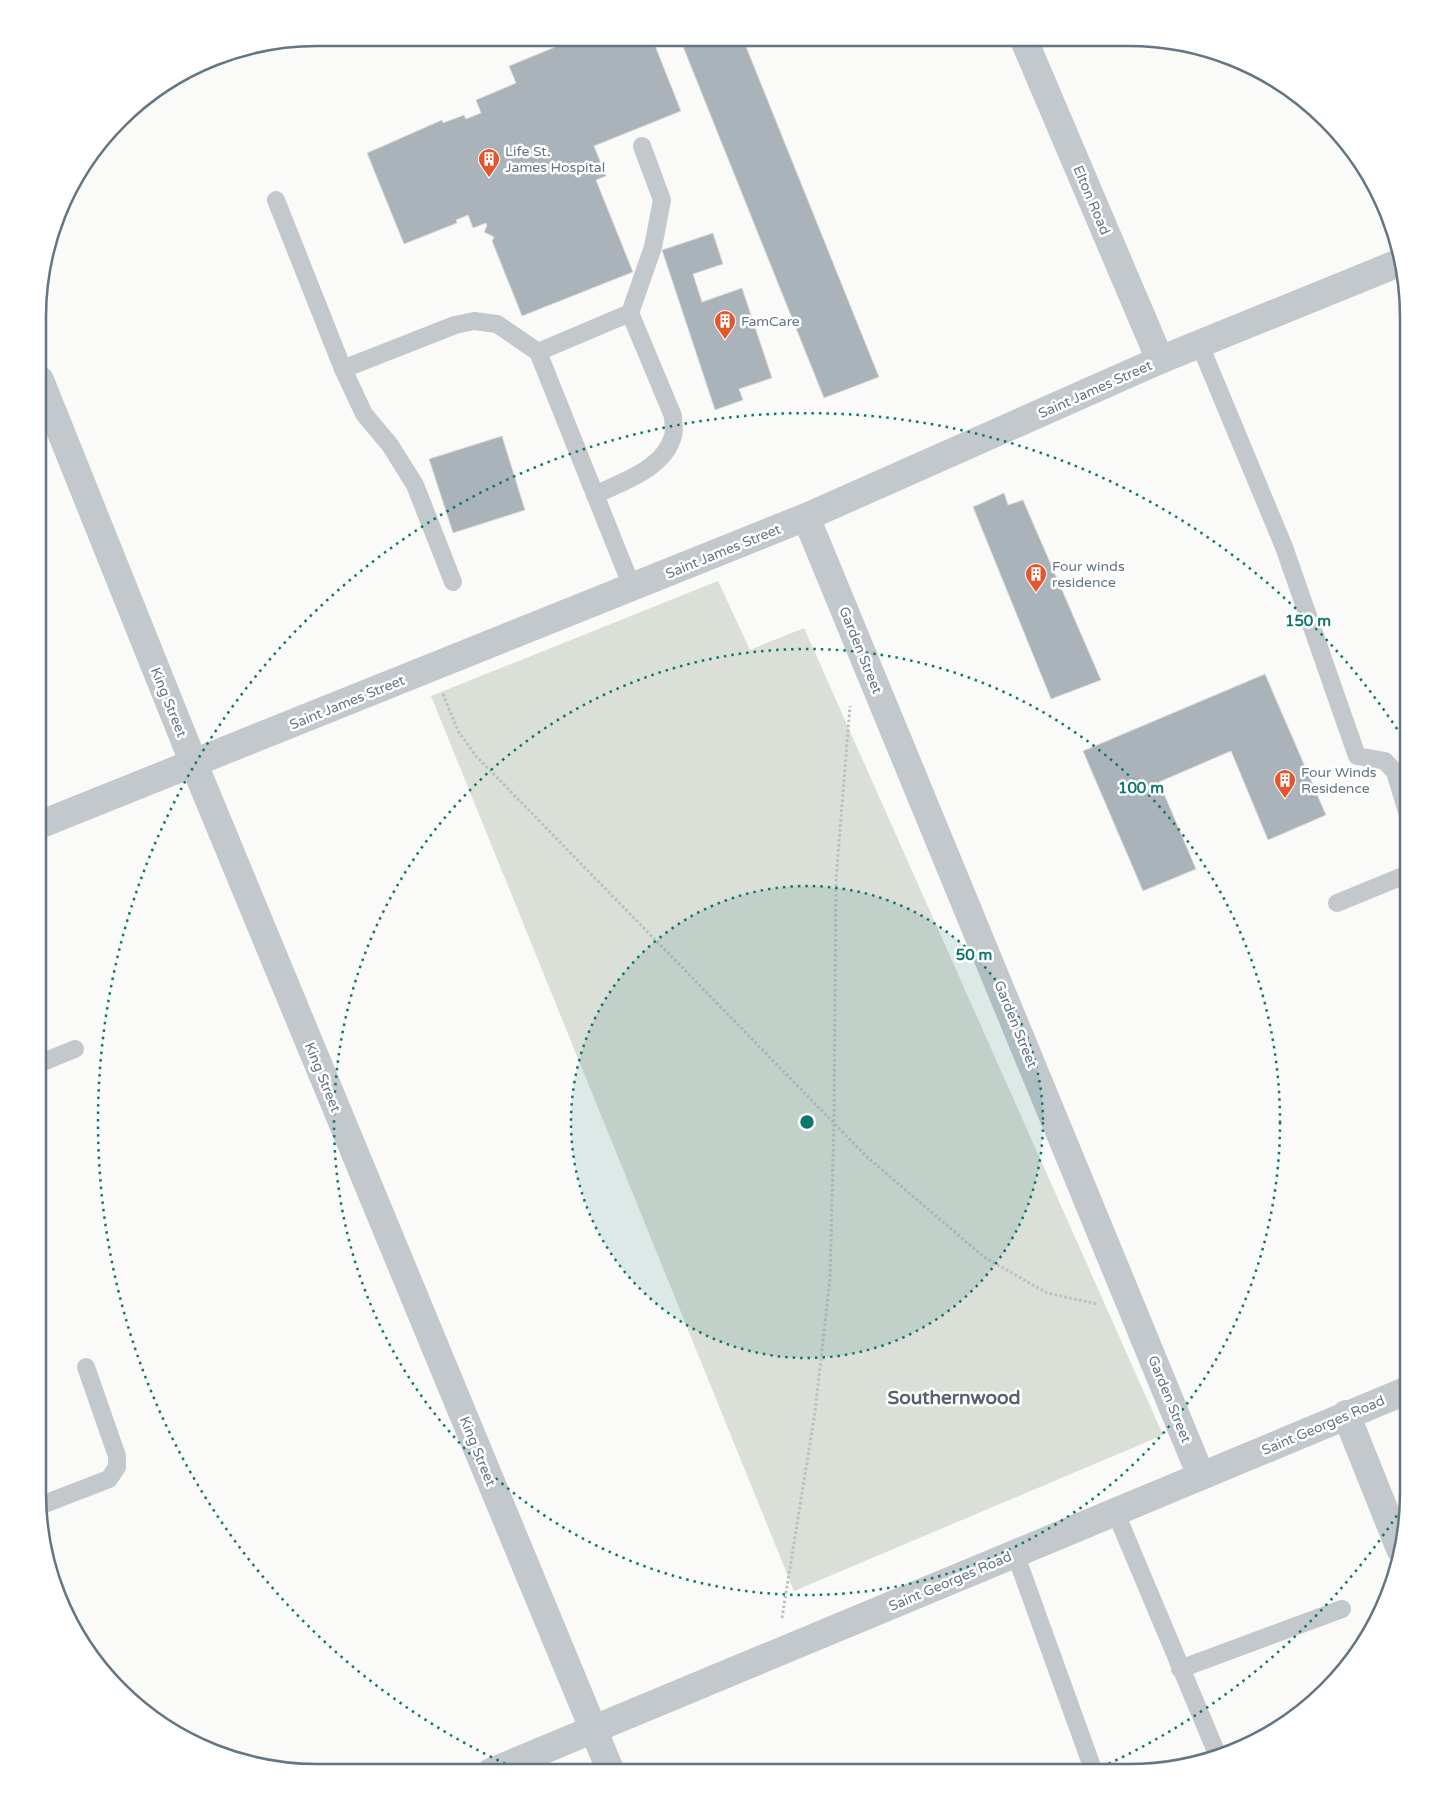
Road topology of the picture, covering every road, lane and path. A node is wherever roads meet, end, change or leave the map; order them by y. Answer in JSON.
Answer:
{"nodes":[{"id":1,"x":1027,"y":46,"type":"edge"},
{"id":2,"x":642,"y":146,"type":"dead end"},
{"id":3,"x":276,"y":200,"type":"dead end"},
{"id":4,"x":1395,"y":264,"type":"edge"},
{"id":5,"x":630,"y":313,"type":"junction"},
{"id":6,"x":1200,"y":345,"type":"junction"},
{"id":7,"x":538,"y":352,"type":"junction"},
{"id":8,"x":1160,"y":360,"type":"junction"},
{"id":9,"x":342,"y":369,"type":"junction"},
{"id":10,"x":46,"y":395,"type":"edge"},
{"id":11,"x":595,"y":495,"type":"junction"},
{"id":12,"x":806,"y":517,"type":"junction"},
{"id":13,"x":453,"y":582,"type":"dead end"},
{"id":14,"x":632,"y":587,"type":"junction"},
{"id":15,"x":432,"y":668,"type":"junction"},
{"id":16,"x":851,"y":696,"type":"dead end"},
{"id":17,"x":194,"y":764,"type":"junction"},
{"id":18,"x":1400,"y":789,"type":"edge"},
{"id":19,"x":46,"y":822,"type":"edge"},
{"id":20,"x":1400,"y":877,"type":"edge"},
{"id":21,"x":1337,"y":903,"type":"dead end"},
{"id":22,"x":75,"y":1049,"type":"dead end"},
{"id":23,"x":46,"y":1061,"type":"edge"},
{"id":24,"x":834,"y":1124,"type":"junction"},
{"id":25,"x":1134,"y":1312,"type":"junction"},
{"id":26,"x":86,"y":1366,"type":"dead end"},
{"id":27,"x":1400,"y":1393,"type":"edge"},
{"id":28,"x":1346,"y":1414,"type":"junction"},
{"id":29,"x":1202,"y":1476,"type":"junction"},
{"id":30,"x":47,"y":1503,"type":"edge"},
{"id":31,"x":1115,"y":1511,"type":"junction"},
{"id":32,"x":1396,"y":1539,"type":"edge"},
{"id":33,"x":1016,"y":1553,"type":"junction"},
{"id":34,"x":1342,"y":1609,"type":"dead end"},
{"id":35,"x":776,"y":1653,"type":"junction"},
{"id":36,"x":1180,"y":1668,"type":"junction"},
{"id":37,"x":594,"y":1730,"type":"junction"},
{"id":38,"x":1215,"y":1749,"type":"edge"},
{"id":39,"x":511,"y":1764,"type":"edge"},
{"id":40,"x":608,"y":1764,"type":"edge"},
{"id":41,"x":1091,"y":1764,"type":"edge"}],
"edges":[{"from":1,"to":8,"type":"street","name":"Elton Road"},
{"from":2,"to":5,"type":"lane"},
{"from":3,"to":9,"type":"lane"},
{"from":4,"to":6,"type":"street","name":"Saint James Street"},
{"from":5,"to":7,"type":"lane"},
{"from":5,"to":11,"type":"lane"},
{"from":6,"to":8,"type":"street","name":"Saint James Street"},
{"from":6,"to":18,"type":"lane"},
{"from":7,"to":9,"type":"lane"},
{"from":7,"to":11,"type":"lane"},
{"from":8,"to":12,"type":"street","name":"Saint James Street"},
{"from":9,"to":13,"type":"lane"},
{"from":10,"to":17,"type":"street","name":"King Street"},
{"from":11,"to":14,"type":"lane"},
{"from":12,"to":14,"type":"street","name":"Saint James Street"},
{"from":12,"to":25,"type":"street","name":"Garden Street"},
{"from":14,"to":15,"type":"street","name":"Saint James Street"},
{"from":15,"to":17,"type":"street","name":"Saint James Street"},
{"from":15,"to":24,"type":"path"},
{"from":16,"to":24,"type":"path"},
{"from":17,"to":19,"type":"street","name":"Saint James Street"},
{"from":17,"to":37,"type":"street","name":"King Street"},
{"from":20,"to":21,"type":"lane"},
{"from":22,"to":23,"type":"lane"},
{"from":24,"to":25,"type":"path"},
{"from":24,"to":35,"type":"path"},
{"from":25,"to":29,"type":"street","name":"Garden Street"},
{"from":26,"to":30,"type":"lane"},
{"from":27,"to":28,"type":"street","name":"Saint Georges Road"},
{"from":28,"to":29,"type":"street","name":"Saint Georges Road"},
{"from":28,"to":32,"type":"street"},
{"from":29,"to":31,"type":"street","name":"Saint Georges Road"},
{"from":31,"to":33,"type":"street","name":"Saint Georges Road"},
{"from":31,"to":36,"type":"lane"},
{"from":33,"to":35,"type":"street","name":"Saint Georges Road"},
{"from":33,"to":41,"type":"lane"},
{"from":34,"to":36,"type":"lane"},
{"from":35,"to":37,"type":"street","name":"Saint Georges Road"},
{"from":36,"to":38,"type":"lane"},
{"from":37,"to":39,"type":"street","name":"Saint Georges Road"},
{"from":37,"to":40,"type":"street","name":"King Street"}]}
